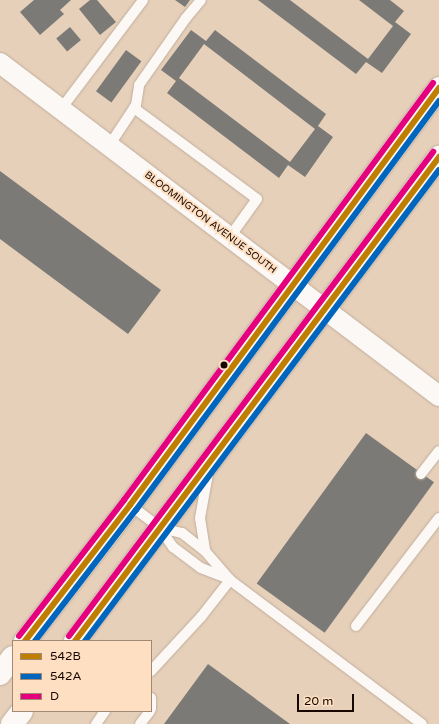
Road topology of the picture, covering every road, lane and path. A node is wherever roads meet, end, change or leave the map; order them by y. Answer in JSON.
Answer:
{"nodes":[{"id":1,"x":143,"y":0,"type":"edge"},
{"id":2,"x":201,"y":0,"type":"edge"},
{"id":3,"x":0,"y":63,"type":"edge"},
{"id":4,"x":439,"y":88,"type":"edge"},
{"id":5,"x":134,"y":108,"type":"junction"},
{"id":6,"x":61,"y":110,"type":"junction"},
{"id":7,"x":109,"y":146,"type":"junction"},
{"id":8,"x":439,"y":157,"type":"edge"},
{"id":9,"x":229,"y":238,"type":"junction"},
{"id":10,"x":293,"y":286,"type":"junction"},
{"id":11,"x":324,"y":310,"type":"junction"},
{"id":12,"x":439,"y":396,"type":"edge"},
{"id":13,"x":439,"y":451,"type":"edge"},
{"id":14,"x":213,"y":457,"type":"junction"},
{"id":15,"x":421,"y":474,"type":"dead end"},
{"id":16,"x":130,"y":505,"type":"junction"},
{"id":17,"x":439,"y":518,"type":"edge"},
{"id":18,"x":160,"y":528,"type":"junction"},
{"id":19,"x":205,"y":551,"type":"junction"},
{"id":20,"x":230,"y":580,"type":"junction"},
{"id":21,"x":356,"y":626,"type":"dead end"},
{"id":22,"x":26,"y":640,"type":"edge"},
{"id":23,"x":75,"y":640,"type":"edge"},
{"id":24,"x":12,"y":658,"type":"edge"},
{"id":25,"x":152,"y":670,"type":"edge"},
{"id":26,"x":0,"y":674,"type":"edge"},
{"id":27,"x":21,"y":712,"type":"edge"},
{"id":28,"x":105,"y":712,"type":"edge"},
{"id":29,"x":149,"y":712,"type":"edge"},
{"id":30,"x":12,"y":724,"type":"edge"},
{"id":31,"x":96,"y":724,"type":"edge"},
{"id":32,"x":140,"y":724,"type":"edge"},
{"id":33,"x":422,"y":724,"type":"edge"}],
"edges":[{"from":1,"to":6,"type":"lane"},
{"from":2,"to":5,"type":"lane"},
{"from":3,"to":6,"type":"street","name":"BLOOMINGTON AVENUE SOUTH"},
{"from":4,"to":10,"type":"main road"},
{"from":5,"to":7,"type":"lane"},
{"from":5,"to":9,"type":"lane"},
{"from":6,"to":7,"type":"street","name":"BLOOMINGTON AVENUE SOUTH"},
{"from":7,"to":9,"type":"street","name":"BLOOMINGTON AVENUE SOUTH"},
{"from":8,"to":11,"type":"main road"},
{"from":9,"to":10,"type":"street","name":"BLOOMINGTON AVENUE SOUTH"},
{"from":10,"to":11,"type":"street","name":"BLOOMINGTON AVENUE SOUTH"},
{"from":10,"to":16,"type":"main road"},
{"from":11,"to":12,"type":"street","name":"BLOOMINGTON AVENUE SOUTH"},
{"from":11,"to":14,"type":"main road"},
{"from":13,"to":15,"type":"lane"},
{"from":14,"to":18,"type":"main road"},
{"from":14,"to":19,"type":"lane"},
{"from":16,"to":18,"type":"lane"},
{"from":16,"to":22,"type":"main road"},
{"from":17,"to":21,"type":"lane"},
{"from":18,"to":19,"type":"lane"},
{"from":18,"to":20,"type":"lane"},
{"from":18,"to":23,"type":"main road"},
{"from":19,"to":20,"type":"lane"},
{"from":20,"to":25,"type":"lane"},
{"from":20,"to":33,"type":"lane"},
{"from":24,"to":26,"type":"main road"},
{"from":27,"to":30,"type":"main road"},
{"from":28,"to":31,"type":"lane"},
{"from":29,"to":32,"type":"lane"}]}
